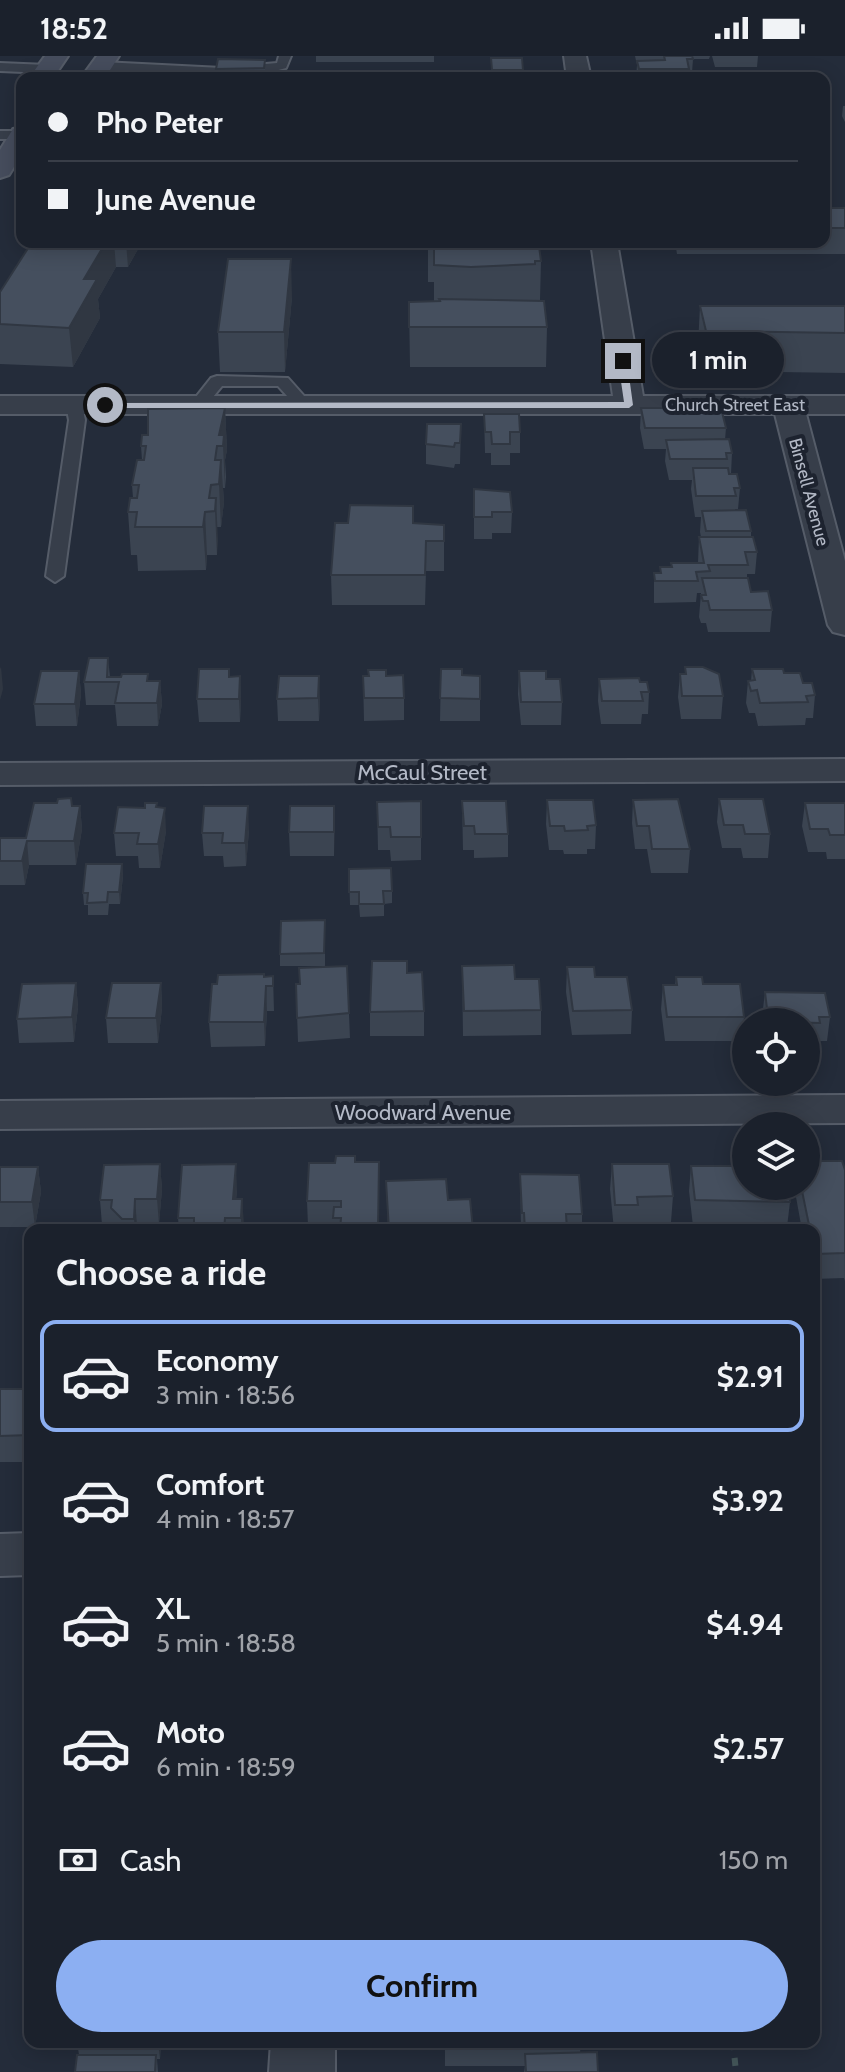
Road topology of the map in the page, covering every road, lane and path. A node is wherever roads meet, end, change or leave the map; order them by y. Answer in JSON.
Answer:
{"nodes":[{"id":1,"x":171,"y":56,"type":"edge"},
{"id":2,"x":285,"y":56,"type":"edge"},
{"id":3,"x":0,"y":67,"type":"edge"},
{"id":4,"x":101,"y":67,"type":"edge"},
{"id":5,"x":48,"y":68,"type":"edge"},
{"id":6,"x":167,"y":70,"type":"junction"},
{"id":7,"x":605,"y":248,"type":"edge"},
{"id":8,"x":0,"y":405,"type":"edge"},
{"id":9,"x":74,"y":405,"type":"junction"},
{"id":10,"x":629,"y":405,"type":"junction"},
{"id":11,"x":788,"y":405,"type":"junction"},
{"id":12,"x":845,"y":405,"type":"edge"},
{"id":13,"x":55,"y":576,"type":"dead end"},
{"id":14,"x":845,"y":625,"type":"edge"},
{"id":15,"x":845,"y":770,"type":"edge"},
{"id":16,"x":0,"y":774,"type":"edge"},
{"id":17,"x":845,"y":1109,"type":"edge"},
{"id":18,"x":0,"y":1115,"type":"edge"},
{"id":19,"x":24,"y":1554,"type":"edge"},
{"id":20,"x":0,"y":1555,"type":"edge"},
{"id":21,"x":303,"y":2048,"type":"edge"},
{"id":22,"x":734,"y":2048,"type":"edge"},
{"id":23,"x":302,"y":2072,"type":"edge"},
{"id":24,"x":736,"y":2072,"type":"edge"}],
"edges":[{"from":1,"to":6,"type":"lane"},
{"from":2,"to":6,"type":"lane"},
{"from":3,"to":5,"type":"lane"},
{"from":4,"to":6,"type":"lane"},
{"from":7,"to":10,"type":"street"},
{"from":8,"to":9,"type":"street","name":"Church Street East"},
{"from":9,"to":10,"type":"street","name":"Church Street East"},
{"from":9,"to":13,"type":"lane"},
{"from":10,"to":11,"type":"street","name":"Church Street East"},
{"from":11,"to":12,"type":"street","name":"Church Street East"},
{"from":11,"to":14,"type":"street","name":"Binsell Avenue"},
{"from":15,"to":16,"type":"street","name":"McCaul Street"},
{"from":17,"to":18,"type":"street","name":"Woodward Avenue"},
{"from":19,"to":20,"type":"street"},
{"from":21,"to":23,"type":"street"},
{"from":22,"to":24,"type":"path"}]}
